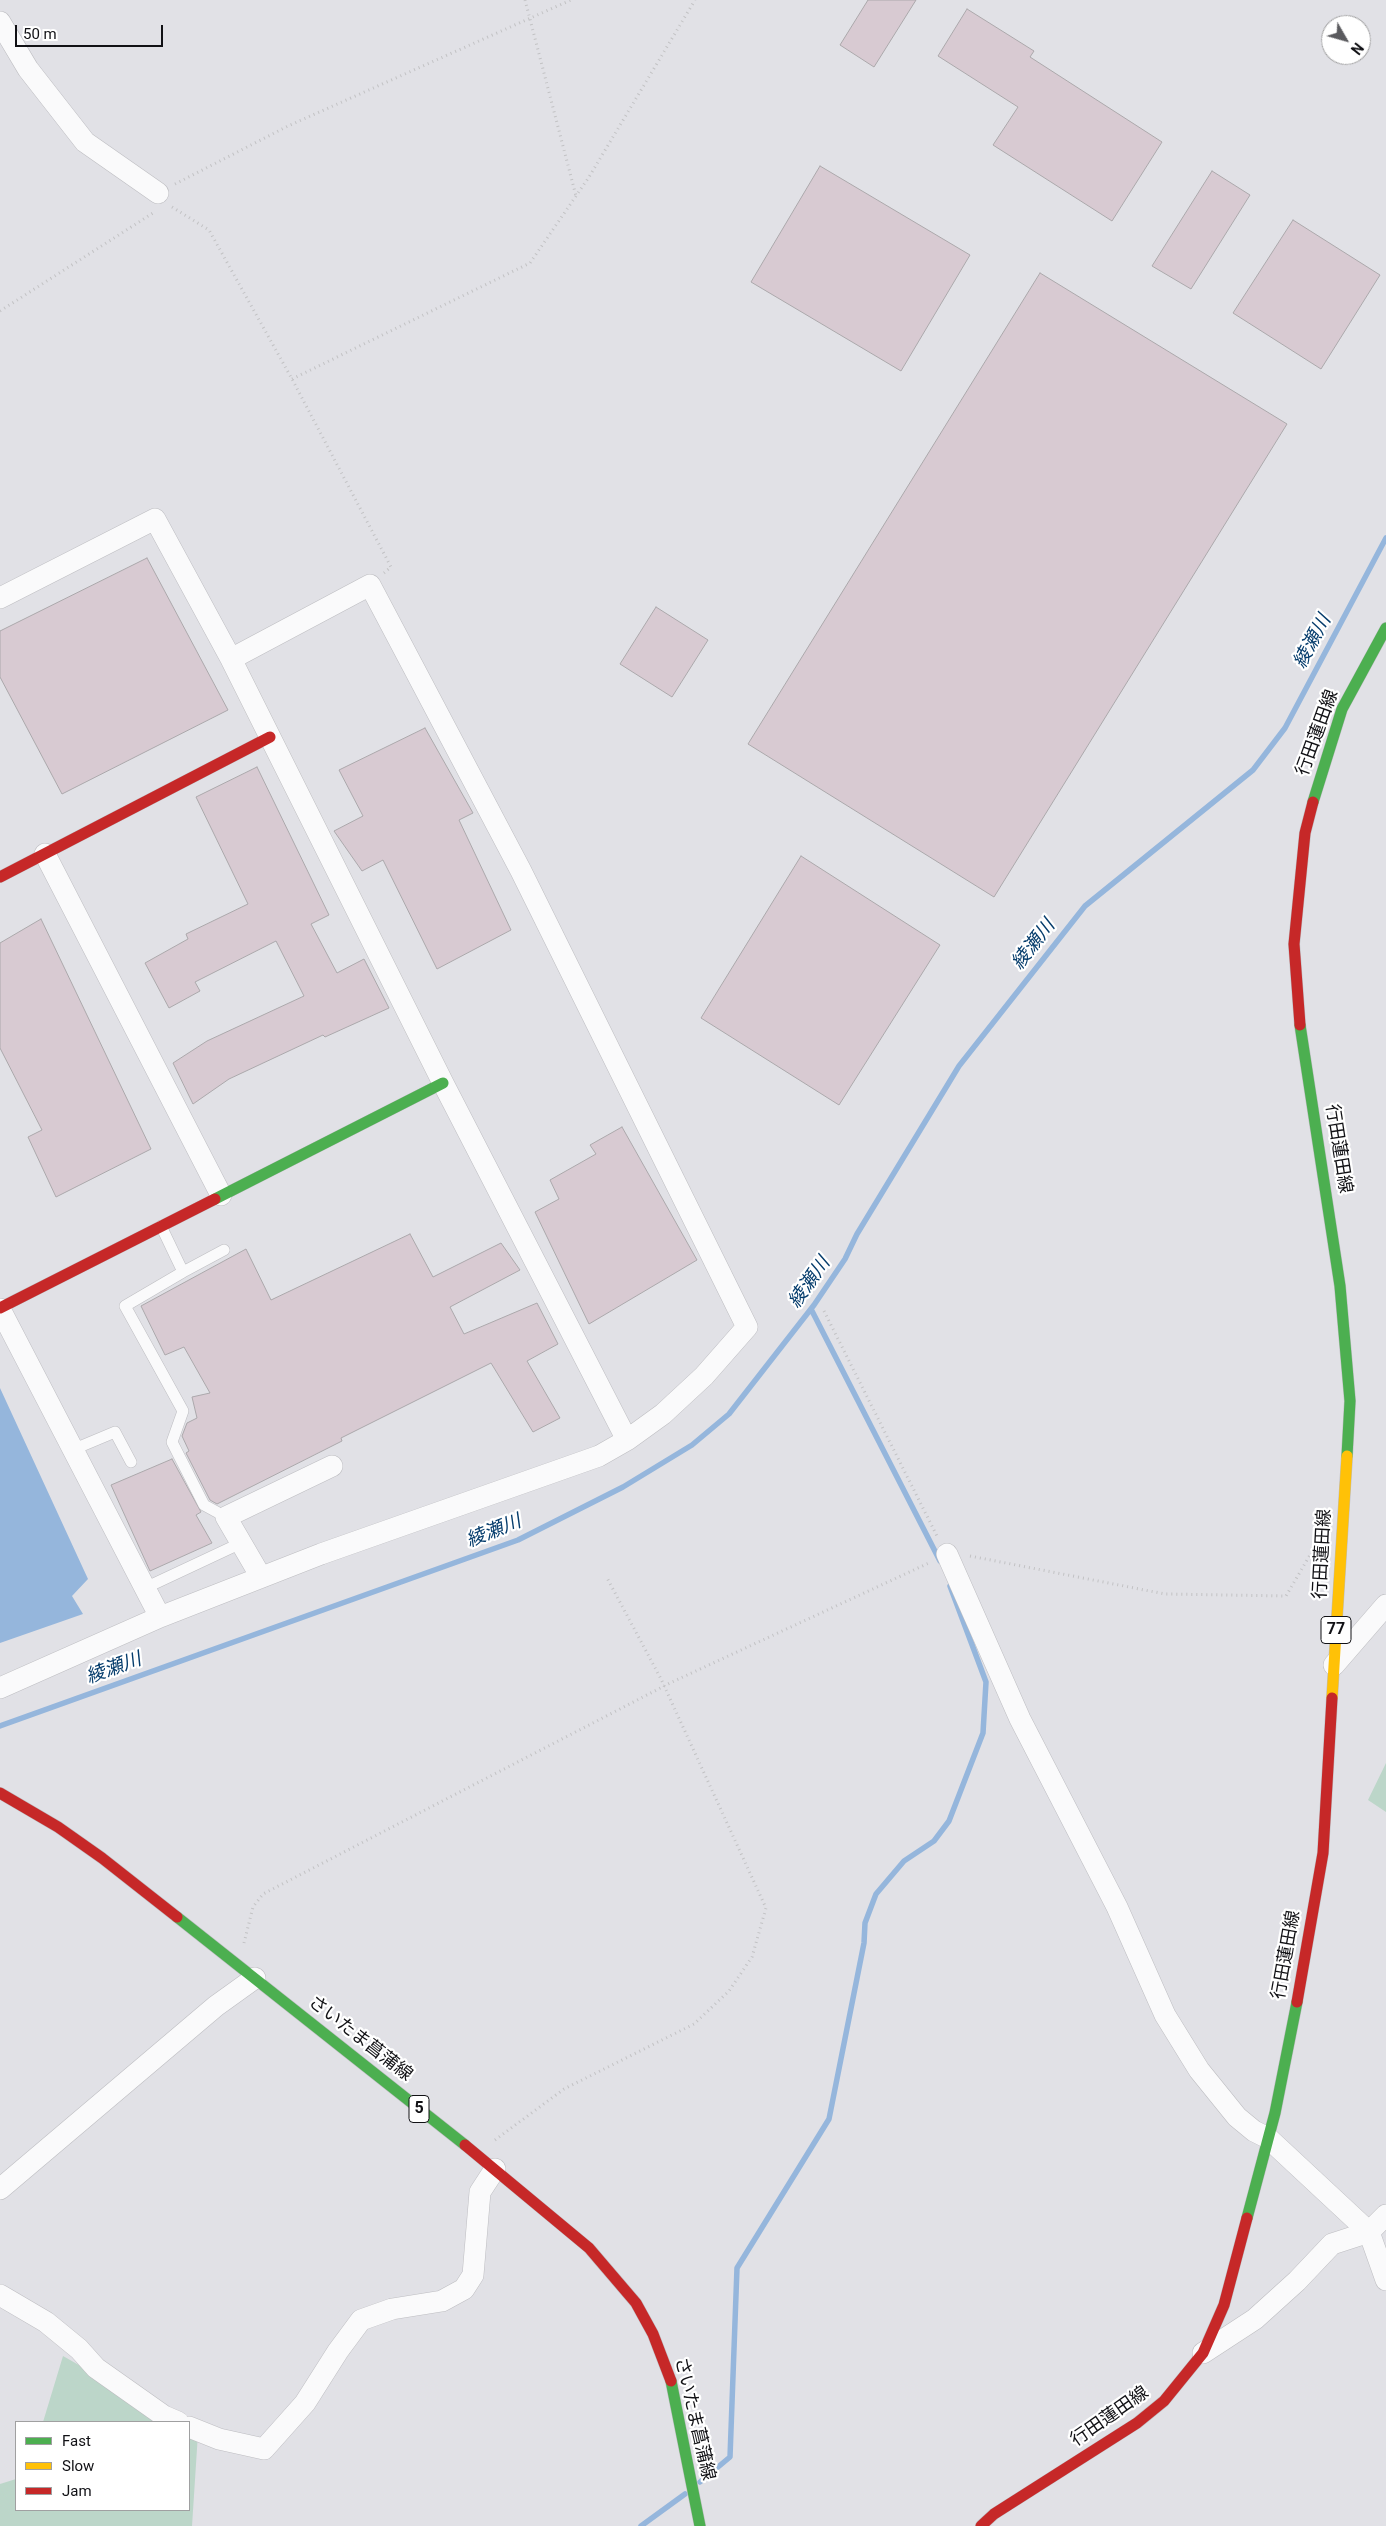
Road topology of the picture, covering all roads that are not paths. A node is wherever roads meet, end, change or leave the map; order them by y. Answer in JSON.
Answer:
{"nodes":[{"id":1,"x":0,"y":22,"type":"edge"},
{"id":2,"x":162,"y":198,"type":"road end"},
{"id":3,"x":0,"y":598,"type":"edge"},
{"id":4,"x":1386,"y":628,"type":"edge"},
{"id":5,"x":231,"y":659,"type":"junction"},
{"id":6,"x":270,"y":737,"type":"junction"},
{"id":7,"x":45,"y":854,"type":"junction"},
{"id":8,"x":0,"y":877,"type":"edge"},
{"id":9,"x":443,"y":1084,"type":"junction"},
{"id":10,"x":221,"y":1195,"type":"junction"},
{"id":11,"x":161,"y":1226,"type":"junction"},
{"id":12,"x":224,"y":1250,"type":"dead end"},
{"id":13,"x":184,"y":1272,"type":"junction"},
{"id":14,"x":0,"y":1309,"type":"edge"},
{"id":15,"x":627,"y":1440,"type":"junction"},
{"id":16,"x":72,"y":1450,"type":"junction"},
{"id":17,"x":131,"y":1462,"type":"dead end"},
{"id":18,"x":332,"y":1466,"type":"dead end"},
{"id":19,"x":226,"y":1517,"type":"junction"},
{"id":20,"x":241,"y":1543,"type":"junction"},
{"id":21,"x":947,"y":1554,"type":"road end"},
{"id":22,"x":261,"y":1577,"type":"junction"},
{"id":23,"x":145,"y":1588,"type":"junction"},
{"id":24,"x":1386,"y":1605,"type":"edge"},
{"id":25,"x":160,"y":1617,"type":"junction"},
{"id":26,"x":1334,"y":1665,"type":"junction"},
{"id":27,"x":0,"y":1688,"type":"edge"},
{"id":28,"x":0,"y":1793,"type":"edge"},
{"id":29,"x":247,"y":1972,"type":"junction"},
{"id":30,"x":1268,"y":2138,"type":"junction"},
{"id":31,"x":495,"y":2169,"type":"junction"},
{"id":32,"x":0,"y":2189,"type":"edge"},
{"id":33,"x":1386,"y":2215,"type":"edge"},
{"id":34,"x":1369,"y":2232,"type":"junction"},
{"id":35,"x":1386,"y":2280,"type":"edge"},
{"id":36,"x":0,"y":2295,"type":"edge"},
{"id":37,"x":1203,"y":2353,"type":"junction"},
{"id":38,"x":176,"y":2421,"type":"edge"},
{"id":39,"x":190,"y":2427,"type":"edge"},
{"id":40,"x":700,"y":2526,"type":"edge"},
{"id":41,"x":980,"y":2526,"type":"edge"}],
"edges":[{"from":1,"to":2,"type":"street"},
{"from":3,"to":5,"type":"street"},
{"from":4,"to":26,"type":"main road","name":"行田蓮田線","number":"77"},
{"from":5,"to":6,"type":"street"},
{"from":5,"to":15,"type":"street"},
{"from":6,"to":7,"type":"main road"},
{"from":6,"to":9,"type":"street"},
{"from":7,"to":8,"type":"main road"},
{"from":7,"to":10,"type":"street"},
{"from":9,"to":10,"type":"main road"},
{"from":9,"to":15,"type":"street"},
{"from":10,"to":11,"type":"main road"},
{"from":11,"to":13,"type":"lane"},
{"from":11,"to":14,"type":"main road"},
{"from":12,"to":13,"type":"lane"},
{"from":13,"to":19,"type":"lane"},
{"from":14,"to":16,"type":"street"},
{"from":15,"to":22,"type":"street"},
{"from":16,"to":17,"type":"lane"},
{"from":16,"to":23,"type":"street"},
{"from":18,"to":19,"type":"street"},
{"from":19,"to":20,"type":"street"},
{"from":20,"to":22,"type":"street"},
{"from":20,"to":23,"type":"lane"},
{"from":21,"to":30,"type":"street"},
{"from":22,"to":25,"type":"street"},
{"from":23,"to":25,"type":"street"},
{"from":24,"to":26,"type":"street"},
{"from":25,"to":27,"type":"street"},
{"from":26,"to":30,"type":"main road","name":"行田蓮田線","number":"77"},
{"from":28,"to":29,"type":"main road","name":"さいたま菖蒲線","number":"5"},
{"from":29,"to":31,"type":"main road","name":"さいたま菖蒲線","number":"5"},
{"from":29,"to":32,"type":"street"},
{"from":30,"to":34,"type":"street"},
{"from":30,"to":37,"type":"main road","name":"行田蓮田線","number":"77"},
{"from":31,"to":39,"type":"street"},
{"from":31,"to":40,"type":"main road","name":"さいたま菖蒲線","number":"5"},
{"from":33,"to":34,"type":"street"},
{"from":34,"to":35,"type":"street"},
{"from":34,"to":37,"type":"street"},
{"from":36,"to":38,"type":"street"},
{"from":37,"to":41,"type":"main road","name":"行田蓮田線","number":"77"}]}
